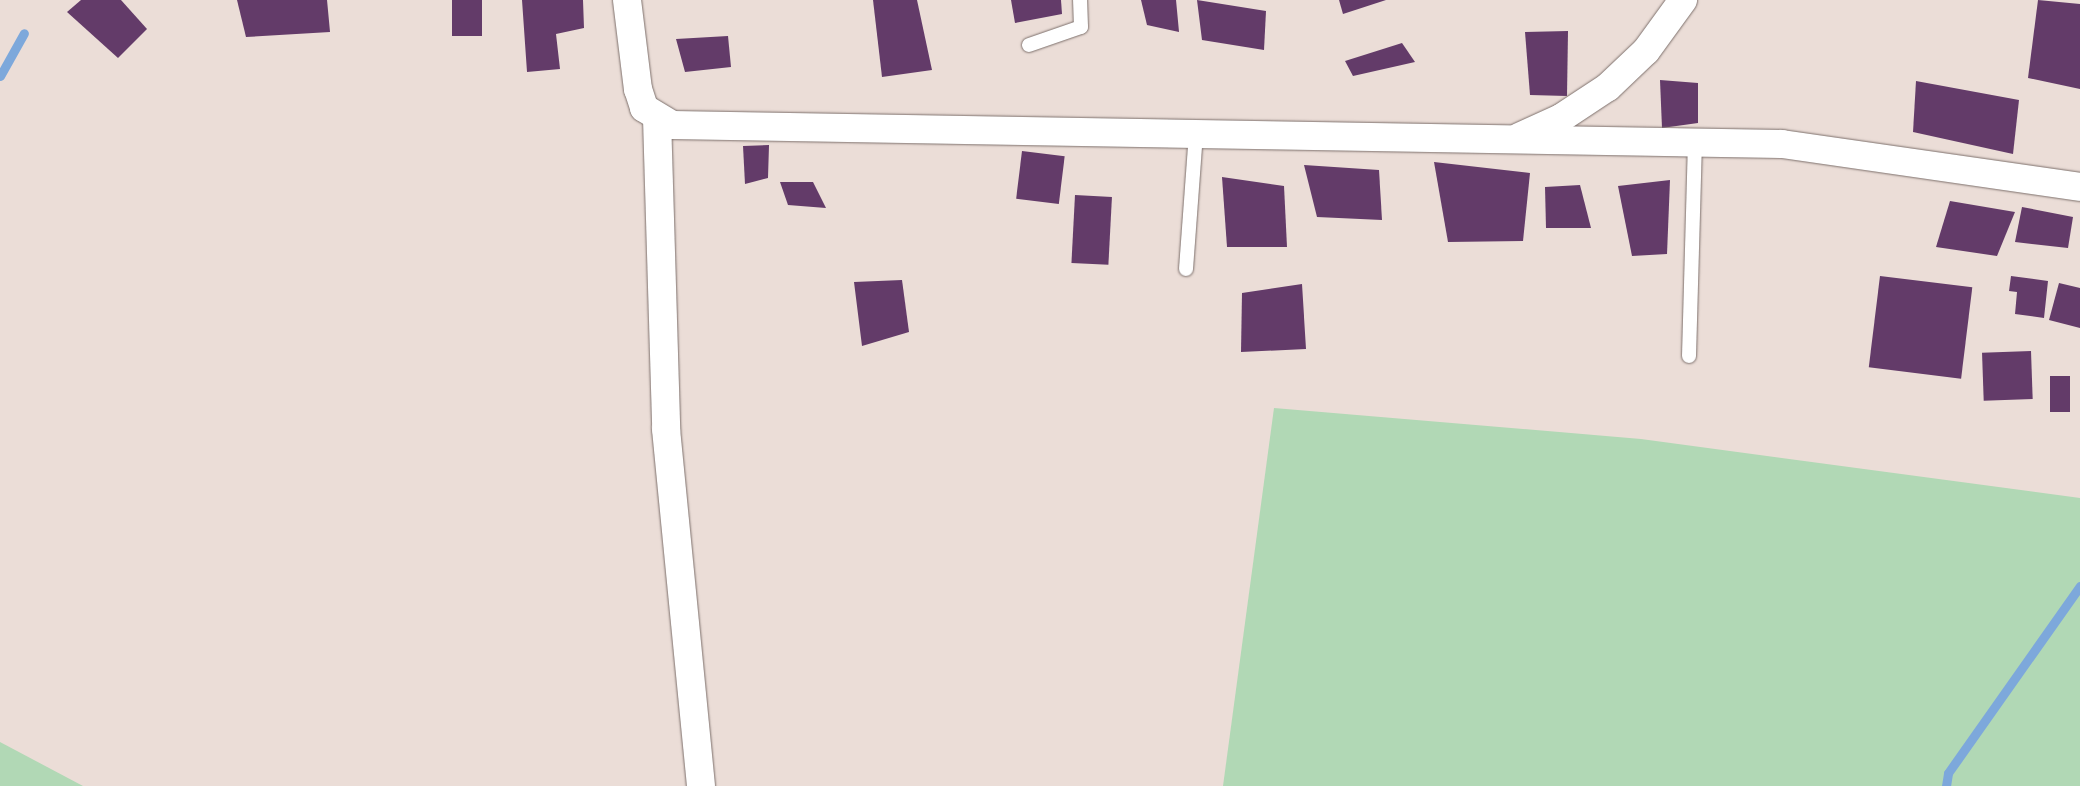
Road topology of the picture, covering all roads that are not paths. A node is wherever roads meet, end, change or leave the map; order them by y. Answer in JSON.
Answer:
{"nodes":[{"id":1,"x":627,"y":0,"type":"edge"},
{"id":2,"x":1080,"y":0,"type":"edge"},
{"id":3,"x":1683,"y":0,"type":"edge"},
{"id":4,"x":1028,"y":45,"type":"dead end"},
{"id":5,"x":657,"y":118,"type":"junction"},
{"id":6,"x":1196,"y":134,"type":"junction"},
{"id":7,"x":1513,"y":140,"type":"junction"},
{"id":8,"x":1695,"y":143,"type":"junction"},
{"id":9,"x":2080,"y":186,"type":"edge"},
{"id":10,"x":1186,"y":270,"type":"dead end"},
{"id":11,"x":1689,"y":356,"type":"dead end"},
{"id":12,"x":701,"y":786,"type":"edge"}],
"edges":[{"from":1,"to":5,"type":"street"},
{"from":2,"to":4,"type":"lane"},
{"from":3,"to":7,"type":"street"},
{"from":5,"to":6,"type":"street"},
{"from":5,"to":12,"type":"street"},
{"from":6,"to":7,"type":"street"},
{"from":6,"to":10,"type":"lane"},
{"from":7,"to":8,"type":"street"},
{"from":8,"to":9,"type":"street"},
{"from":8,"to":11,"type":"lane"}]}
